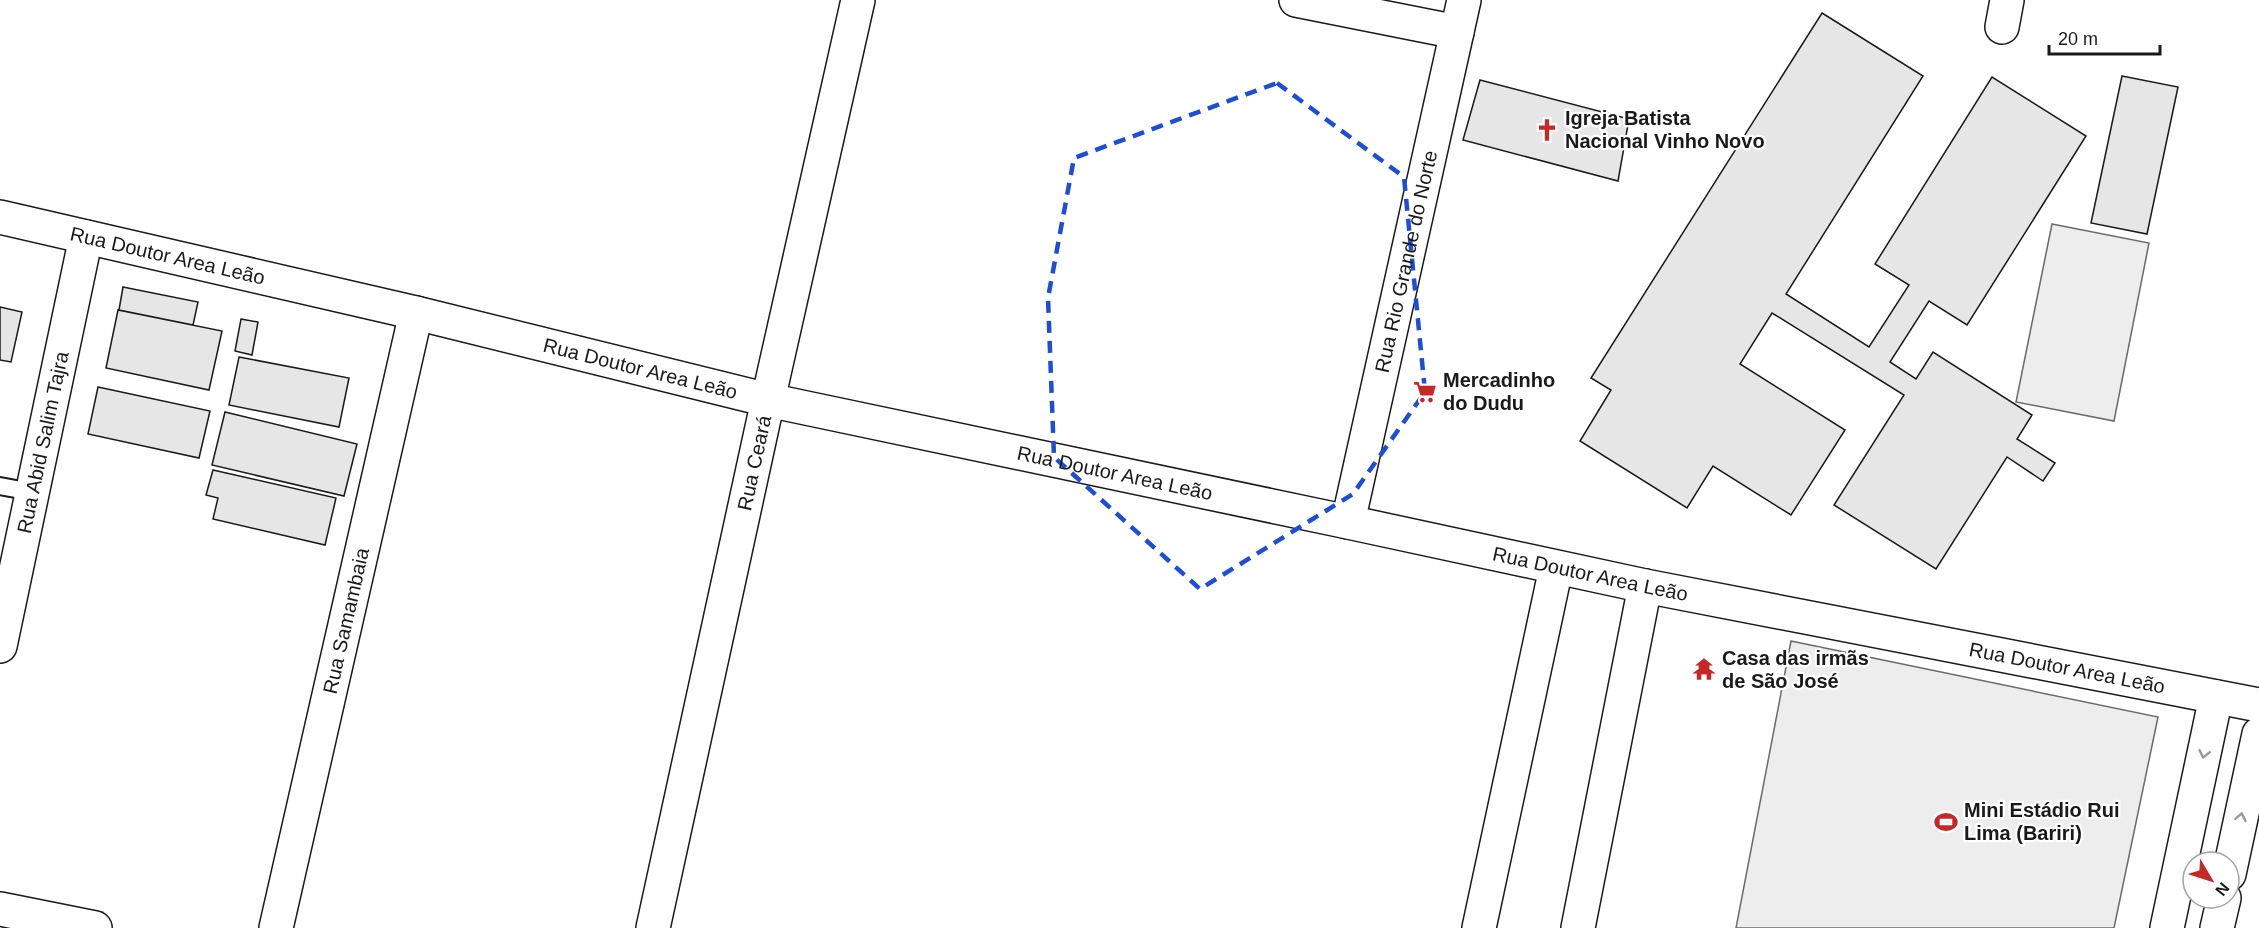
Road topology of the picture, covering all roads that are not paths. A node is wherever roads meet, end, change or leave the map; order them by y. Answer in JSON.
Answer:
{"nodes":[{"id":1,"x":858,"y":0,"type":"edge"},
{"id":2,"x":1296,"y":0,"type":"edge"},
{"id":3,"x":1464,"y":0,"type":"edge"},
{"id":4,"x":1457,"y":32,"type":"junction"},
{"id":5,"x":0,"y":217,"type":"edge"},
{"id":6,"x":86,"y":237,"type":"junction"},
{"id":7,"x":416,"y":313,"type":"junction"},
{"id":8,"x":768,"y":400,"type":"junction"},
{"id":9,"x":0,"y":486,"type":"edge"},
{"id":10,"x":32,"y":492,"type":"junction"},
{"id":11,"x":1348,"y":522,"type":"junction"},
{"id":12,"x":1556,"y":568,"type":"junction"},
{"id":13,"x":1644,"y":586,"type":"junction"},
{"id":14,"x":0,"y":646,"type":"edge"},
{"id":15,"x":2237,"y":701,"type":"edge"},
{"id":16,"x":2259,"y":734,"type":"edge"},
{"id":17,"x":2234,"y":850,"type":"edge"},
{"id":18,"x":0,"y":909,"type":"edge"},
{"id":19,"x":2221,"y":910,"type":"edge"},
{"id":20,"x":95,"y":928,"type":"edge"},
{"id":21,"x":276,"y":928,"type":"edge"},
{"id":22,"x":653,"y":928,"type":"edge"},
{"id":23,"x":1479,"y":928,"type":"edge"},
{"id":24,"x":1578,"y":928,"type":"edge"},
{"id":25,"x":2167,"y":928,"type":"edge"},
{"id":26,"x":2217,"y":928,"type":"edge"}],
"edges":[{"from":1,"to":8,"type":"street","name":"Rua Ceará"},
{"from":2,"to":4,"type":"street"},
{"from":3,"to":4,"type":"street","name":"Rua Rio Grande do Norte"},
{"from":4,"to":11,"type":"street","name":"Rua Rio Grande do Norte"},
{"from":5,"to":6,"type":"street","name":"Rua Doutor Area Leão"},
{"from":6,"to":7,"type":"street","name":"Rua Doutor Area Leão"},
{"from":6,"to":10,"type":"street","name":"Rua Abid Salim Tajra"},
{"from":7,"to":8,"type":"street","name":"Rua Doutor Area Leão"},
{"from":7,"to":21,"type":"street","name":"Rua Samambaia"},
{"from":8,"to":11,"type":"street","name":"Rua Doutor Area Leão"},
{"from":8,"to":22,"type":"street","name":"Rua Ceará"},
{"from":9,"to":10,"type":"lane"},
{"from":10,"to":14,"type":"street","name":"Rua Abid Salim Tajra"},
{"from":11,"to":12,"type":"street","name":"Rua Doutor Area Leão"},
{"from":12,"to":13,"type":"street","name":"Rua Doutor Area Leão"},
{"from":12,"to":23,"type":"street"},
{"from":13,"to":15,"type":"street","name":"Rua Doutor Area Leão"},
{"from":13,"to":24,"type":"street"},
{"from":15,"to":25,"type":"street","one_way":true},
{"from":17,"to":16,"type":"street","one_way":true},
{"from":18,"to":20,"type":"street"},
{"from":19,"to":26,"type":"street"}]}
